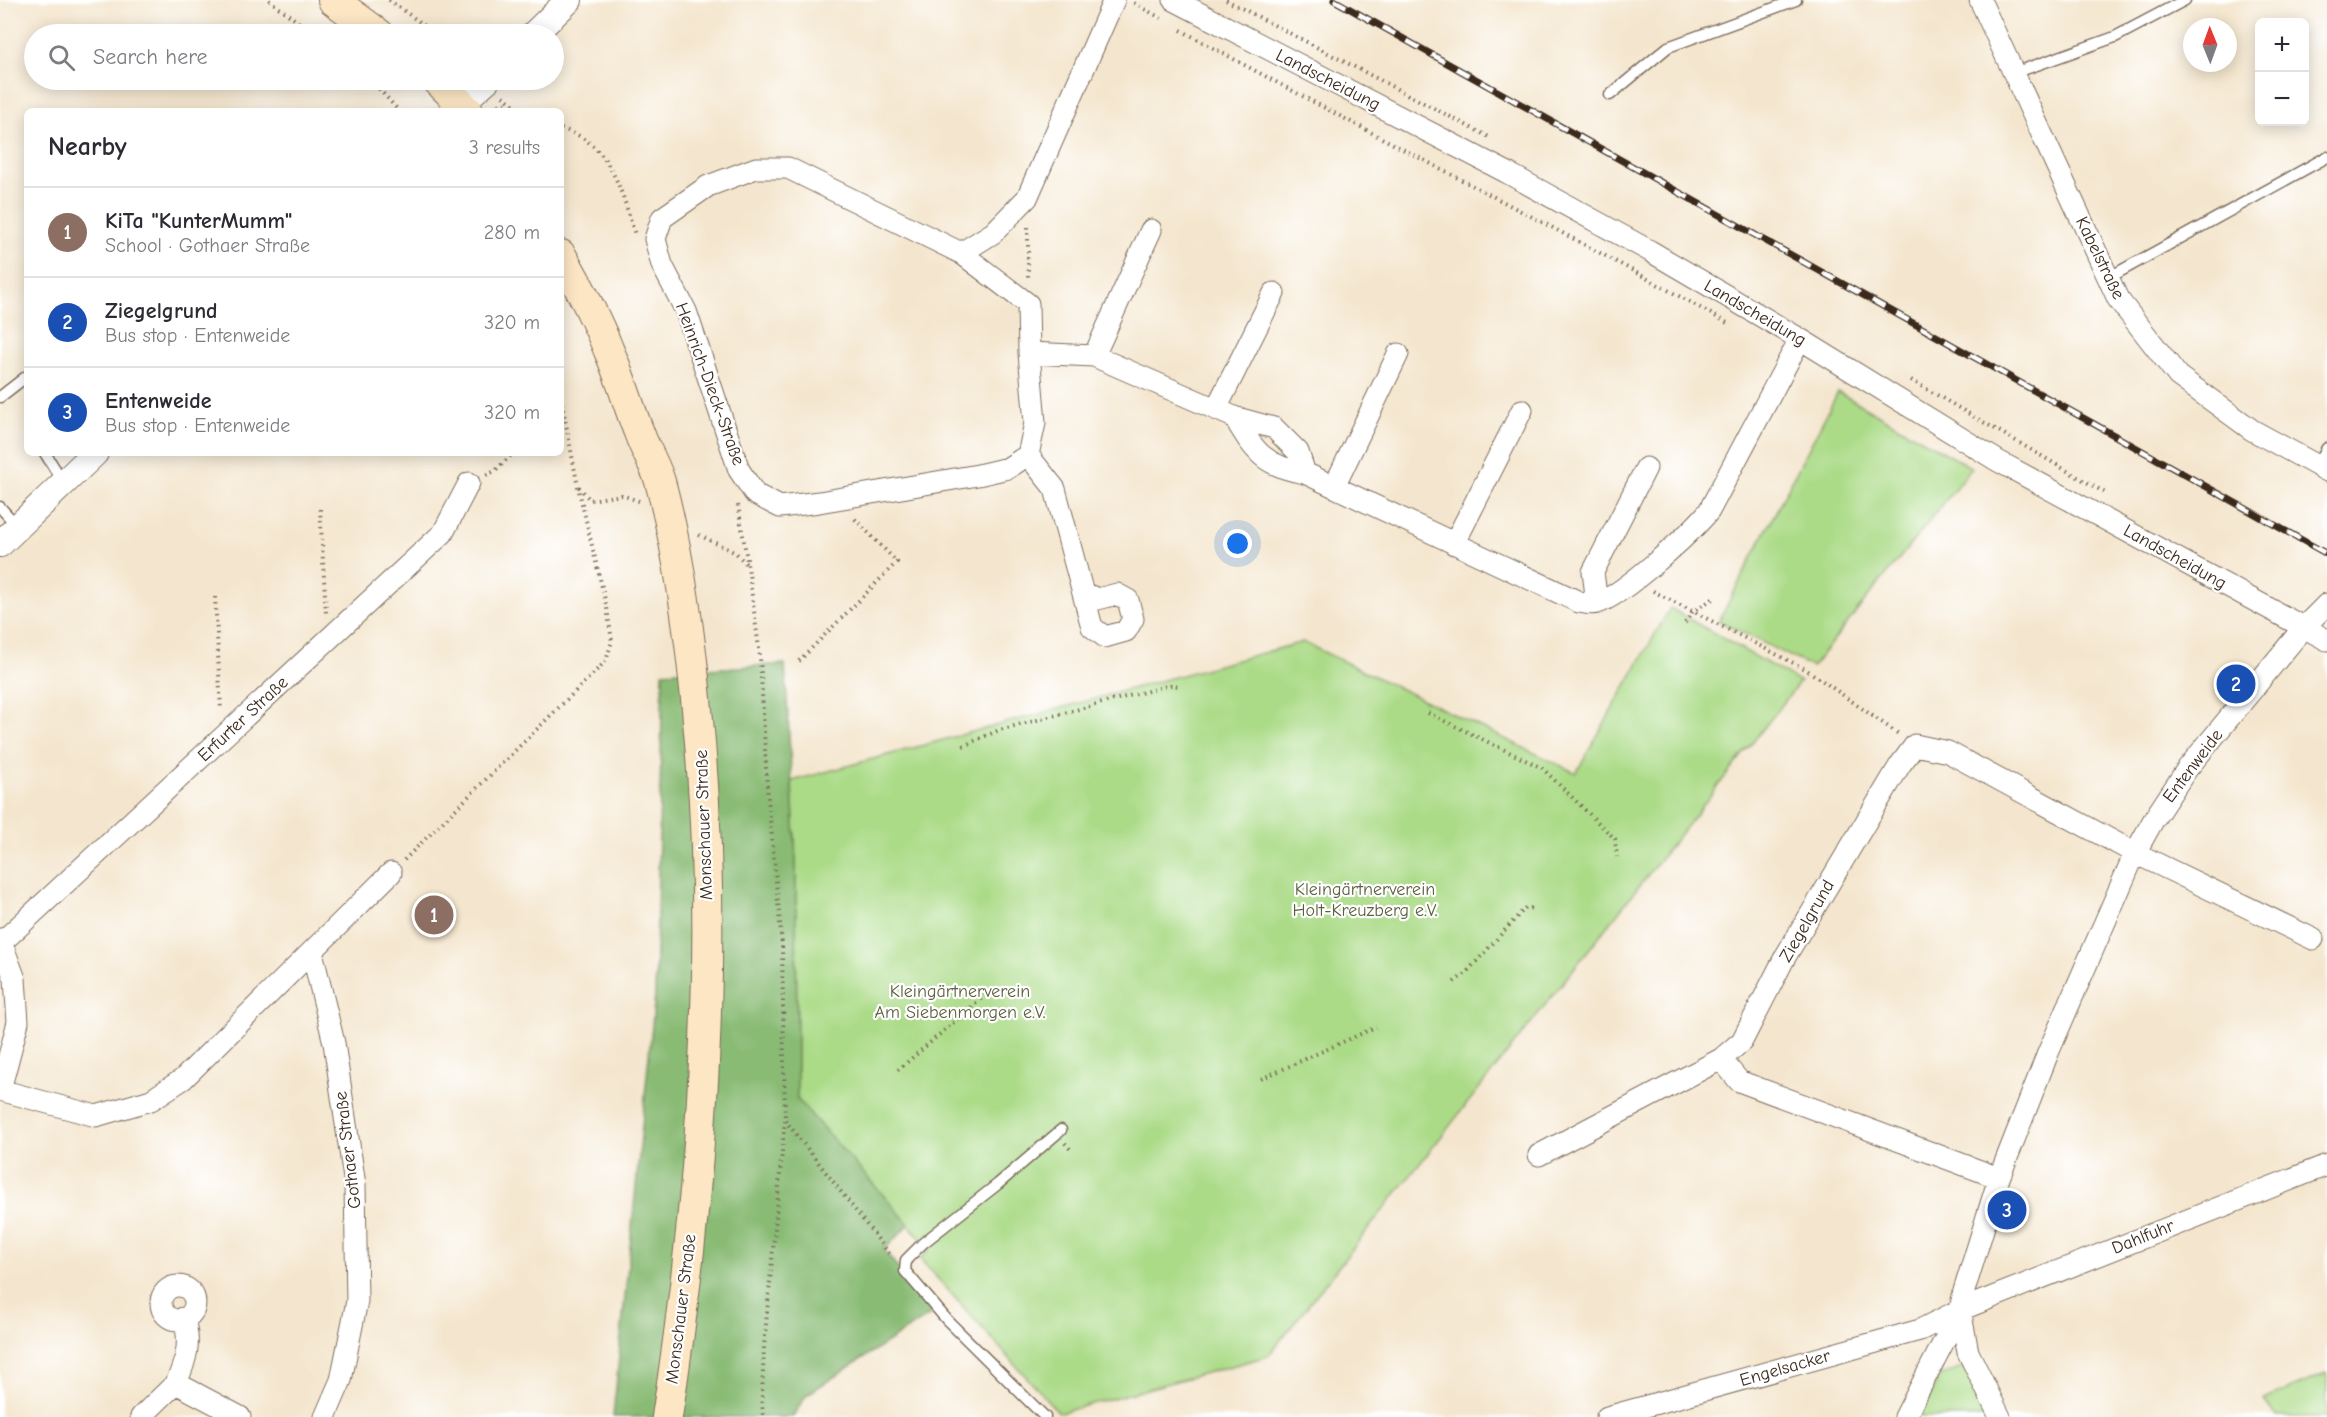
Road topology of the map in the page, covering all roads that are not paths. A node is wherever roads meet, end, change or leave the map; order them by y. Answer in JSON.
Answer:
{"nodes":[{"id":1,"x":333,"y":0,"type":"edge"},
{"id":2,"x":569,"y":0,"type":"edge"},
{"id":3,"x":1114,"y":0,"type":"edge"},
{"id":4,"x":1174,"y":0,"type":"edge"},
{"id":5,"x":1796,"y":0,"type":"edge"},
{"id":6,"x":1980,"y":0,"type":"edge"},
{"id":7,"x":2185,"y":0,"type":"edge"},
{"id":8,"x":365,"y":24,"type":"edge"},
{"id":9,"x":544,"y":24,"type":"edge"},
{"id":10,"x":2014,"y":73,"type":"junction"},
{"id":11,"x":445,"y":90,"type":"edge"},
{"id":12,"x":477,"y":90,"type":"edge"},
{"id":13,"x":1610,"y":95,"type":"dead end"},
{"id":14,"x":460,"y":108,"type":"edge"},
{"id":15,"x":2327,"y":157,"type":"edge"},
{"id":16,"x":1151,"y":230,"type":"dead end"},
{"id":17,"x":961,"y":253,"type":"junction"},
{"id":18,"x":564,"y":261,"type":"edge"},
{"id":19,"x":2108,"y":278,"type":"junction"},
{"id":20,"x":1274,"y":293,"type":"dead end"},
{"id":21,"x":1800,"y":339,"type":"junction"},
{"id":22,"x":1029,"y":353,"type":"junction"},
{"id":23,"x":1398,"y":354,"type":"dead end"},
{"id":24,"x":1094,"y":356,"type":"junction"},
{"id":25,"x":24,"y":378,"type":"edge"},
{"id":26,"x":0,"y":397,"type":"edge"},
{"id":27,"x":1522,"y":410,"type":"dead end"},
{"id":28,"x":1225,"y":413,"type":"junction"},
{"id":29,"x":1028,"y":455,"type":"junction"},
{"id":30,"x":47,"y":456,"type":"edge"},
{"id":31,"x":92,"y":456,"type":"edge"},
{"id":32,"x":2324,"y":462,"type":"edge"},
{"id":33,"x":1646,"y":468,"type":"dead end"},
{"id":34,"x":1305,"y":473,"type":"junction"},
{"id":35,"x":63,"y":483,"type":"junction"},
{"id":36,"x":469,"y":483,"type":"road end"},
{"id":37,"x":1334,"y":487,"type":"junction"},
{"id":38,"x":0,"y":507,"type":"edge"},
{"id":39,"x":9,"y":535,"type":"edge"},
{"id":40,"x":1454,"y":544,"type":"junction"},
{"id":41,"x":1083,"y":593,"type":"dead end"},
{"id":42,"x":1597,"y":603,"type":"junction"},
{"id":43,"x":2327,"y":604,"type":"edge"},
{"id":44,"x":2304,"y":627,"type":"junction"},
{"id":45,"x":2327,"y":640,"type":"edge"},
{"id":46,"x":2135,"y":853,"type":"junction"},
{"id":47,"x":391,"y":873,"type":"road end"},
{"id":48,"x":2313,"y":939,"type":"dead end"},
{"id":49,"x":1,"y":940,"type":"edge"},
{"id":50,"x":312,"y":952,"type":"junction"},
{"id":51,"x":1720,"y":1059,"type":"junction"},
{"id":52,"x":0,"y":1090,"type":"edge"},
{"id":53,"x":1061,"y":1130,"type":"dead end"},
{"id":54,"x":1539,"y":1155,"type":"dead end"},
{"id":55,"x":2327,"y":1165,"type":"edge"},
{"id":56,"x":1999,"y":1178,"type":"junction"},
{"id":57,"x":1960,"y":1310,"type":"junction"},
{"id":58,"x":183,"y":1318,"type":"dead end"},
{"id":59,"x":176,"y":1383,"type":"junction"},
{"id":60,"x":141,"y":1417,"type":"edge"},
{"id":61,"x":240,"y":1417,"type":"edge"},
{"id":62,"x":325,"y":1417,"type":"edge"},
{"id":63,"x":667,"y":1417,"type":"edge"},
{"id":64,"x":1045,"y":1417,"type":"edge"},
{"id":65,"x":1607,"y":1417,"type":"edge"},
{"id":66,"x":1905,"y":1417,"type":"edge"},
{"id":67,"x":2000,"y":1417,"type":"edge"}],
"edges":[{"from":1,"to":8,"type":"main road"},
{"from":2,"to":9,"type":"street"},
{"from":3,"to":17,"type":"street"},
{"from":4,"to":21,"type":"street","name":"Landscheidung"},
{"from":5,"to":13,"type":"lane"},
{"from":6,"to":10,"type":"street","name":"Kabelstraße"},
{"from":7,"to":10,"type":"lane"},
{"from":10,"to":19,"type":"street","name":"Kabelstraße"},
{"from":11,"to":14,"type":"main road"},
{"from":12,"to":14,"type":"street"},
{"from":15,"to":19,"type":"lane"},
{"from":16,"to":24,"type":"street"},
{"from":17,"to":22,"type":"street","name":"Heinrich-Dieck-Straße"},
{"from":17,"to":29,"type":"street","name":"Heinrich-Dieck-Straße"},
{"from":18,"to":63,"type":"main road","name":"Monschauer Straße"},
{"from":19,"to":32,"type":"street","name":"Kabelstraße"},
{"from":20,"to":28,"type":"street"},
{"from":21,"to":42,"type":"street"},
{"from":21,"to":44,"type":"street","name":"Landscheidung"},
{"from":22,"to":24,"type":"street"},
{"from":22,"to":29,"type":"street"},
{"from":23,"to":37,"type":"street"},
{"from":24,"to":28,"type":"street"},
{"from":25,"to":26,"type":"lane"},
{"from":27,"to":40,"type":"street"},
{"from":28,"to":34,"type":"street"},
{"from":28,"to":34,"type":"street"},
{"from":29,"to":41,"type":"street"},
{"from":30,"to":35,"type":"lane"},
{"from":31,"to":35,"type":"street"},
{"from":33,"to":42,"type":"street"},
{"from":34,"to":37,"type":"street"},
{"from":35,"to":39,"type":"street"},
{"from":36,"to":49,"type":"street","name":"Erfurter Straße"},
{"from":37,"to":40,"type":"street"},
{"from":38,"to":39,"type":"lane"},
{"from":40,"to":42,"type":"street"},
{"from":43,"to":44,"type":"street"},
{"from":44,"to":45,"type":"street","name":"Landscheidung"},
{"from":44,"to":46,"type":"street","name":"Entenweide"},
{"from":46,"to":48,"type":"street"},
{"from":46,"to":51,"type":"street","name":"Ziegelgrund"},
{"from":46,"to":56,"type":"street","name":"Entenweide"},
{"from":47,"to":50,"type":"street"},
{"from":49,"to":52,"type":"street"},
{"from":50,"to":52,"type":"street"},
{"from":50,"to":62,"type":"street","name":"Gothaer Straße"},
{"from":51,"to":54,"type":"street","name":"Ziegelgrund"},
{"from":51,"to":56,"type":"street"},
{"from":53,"to":64,"type":"lane"},
{"from":55,"to":57,"type":"street","name":"Dahlfuhr"},
{"from":56,"to":57,"type":"street","name":"Entenweide"},
{"from":57,"to":65,"type":"street","name":"Engelsacker"},
{"from":57,"to":66,"type":"street","name":"Entenweide"},
{"from":57,"to":67,"type":"street"},
{"from":58,"to":59,"type":"street"},
{"from":59,"to":60,"type":"street"},
{"from":59,"to":61,"type":"street"}]}
